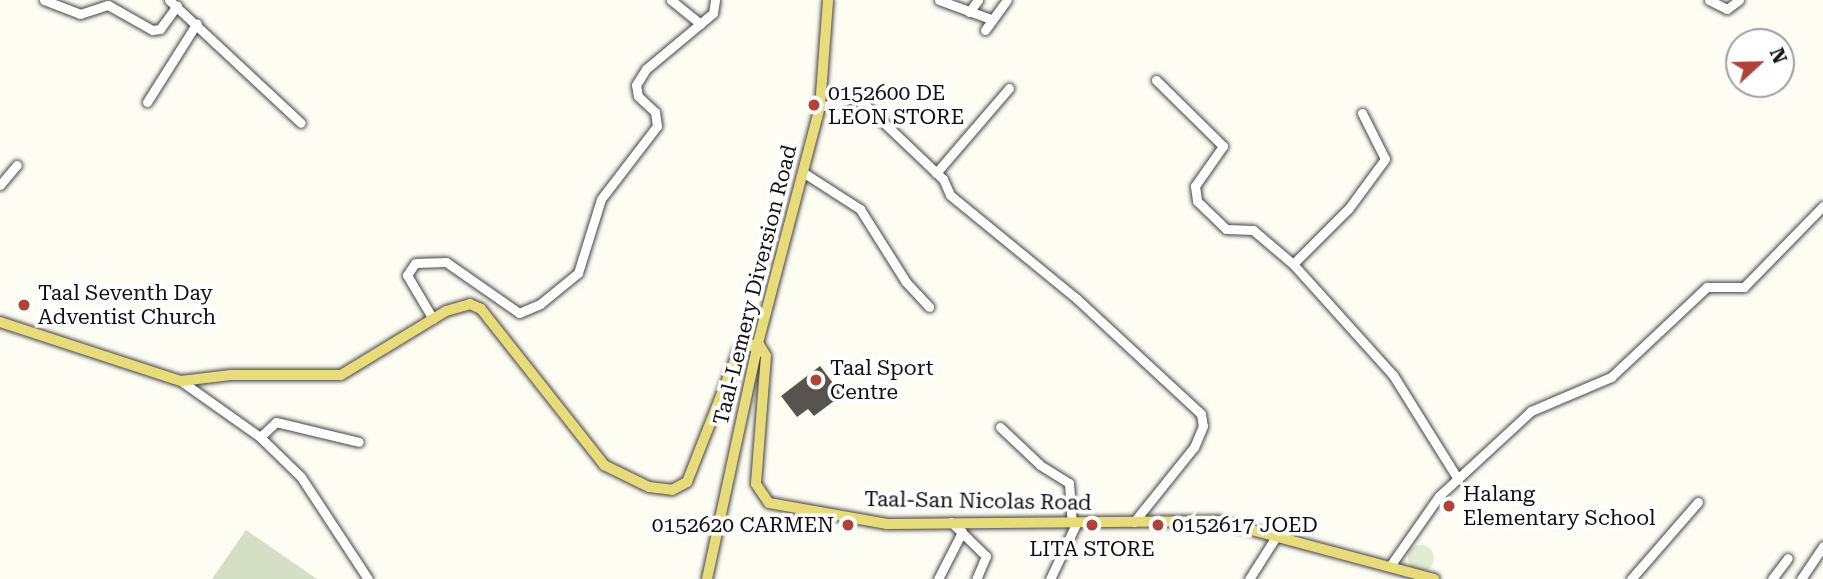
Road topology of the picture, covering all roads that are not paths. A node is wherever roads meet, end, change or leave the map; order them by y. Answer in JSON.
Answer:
{"nodes":[{"id":1,"x":44,"y":0,"type":"edge"},
{"id":2,"x":671,"y":0,"type":"edge"},
{"id":3,"x":715,"y":0,"type":"edge"},
{"id":4,"x":828,"y":0,"type":"edge"},
{"id":5,"x":941,"y":0,"type":"edge"},
{"id":6,"x":978,"y":0,"type":"edge"},
{"id":7,"x":1006,"y":0,"type":"edge"},
{"id":8,"x":1709,"y":0,"type":"edge"},
{"id":9,"x":1739,"y":0,"type":"edge"},
{"id":10,"x":173,"y":3,"type":"edge"},
{"id":11,"x":969,"y":12,"type":"junction"},
{"id":12,"x":991,"y":19,"type":"junction"},
{"id":13,"x":197,"y":23,"type":"junction"},
{"id":14,"x":701,"y":24,"type":"junction"},
{"id":15,"x":985,"y":30,"type":"dead end"},
{"id":16,"x":1157,"y":80,"type":"dead end"},
{"id":17,"x":1009,"y":88,"type":"dead end"},
{"id":18,"x":147,"y":102,"type":"dead end"},
{"id":19,"x":820,"y":107,"type":"junction"},
{"id":20,"x":1362,"y":113,"type":"dead end"},
{"id":21,"x":301,"y":123,"type":"dead end"},
{"id":22,"x":17,"y":165,"type":"dead end"},
{"id":23,"x":804,"y":173,"type":"junction"},
{"id":24,"x":936,"y":173,"type":"junction"},
{"id":25,"x":0,"y":185,"type":"edge"},
{"id":26,"x":1823,"y":206,"type":"edge"},
{"id":27,"x":1293,"y":264,"type":"junction"},
{"id":28,"x":929,"y":307,"type":"dead end"},
{"id":29,"x":433,"y":319,"type":"junction"},
{"id":30,"x":0,"y":322,"type":"edge"},
{"id":31,"x":758,"y":343,"type":"junction"},
{"id":32,"x":181,"y":381,"type":"junction"},
{"id":33,"x":1000,"y":426,"type":"dead end"},
{"id":34,"x":260,"y":437,"type":"junction"},
{"id":35,"x":359,"y":442,"type":"dead end"},
{"id":36,"x":1458,"y":478,"type":"junction"},
{"id":37,"x":1698,"y":502,"type":"dead end"},
{"id":38,"x":950,"y":522,"type":"junction"},
{"id":39,"x":1075,"y":522,"type":"junction"},
{"id":40,"x":1134,"y":522,"type":"junction"},
{"id":41,"x":962,"y":532,"type":"junction"},
{"id":42,"x":1277,"y":535,"type":"junction"},
{"id":43,"x":1823,"y":546,"type":"edge"},
{"id":44,"x":1788,"y":558,"type":"dead end"},
{"id":45,"x":1390,"y":566,"type":"junction"},
{"id":46,"x":368,"y":579,"type":"edge"},
{"id":47,"x":707,"y":579,"type":"edge"},
{"id":48,"x":938,"y":579,"type":"edge"},
{"id":49,"x":976,"y":579,"type":"edge"},
{"id":50,"x":1050,"y":579,"type":"edge"},
{"id":51,"x":1249,"y":579,"type":"edge"},
{"id":52,"x":1434,"y":579,"type":"edge"},
{"id":53,"x":1631,"y":579,"type":"edge"},
{"id":54,"x":1772,"y":579,"type":"edge"},
{"id":55,"x":1801,"y":579,"type":"edge"}],
"edges":[{"from":1,"to":10,"type":"street"},
{"from":2,"to":14,"type":"street"},
{"from":3,"to":14,"type":"street"},
{"from":4,"to":19,"type":"main road","name":"Taal-Lemery Diversion Road"},
{"from":5,"to":11,"type":"street"},
{"from":6,"to":11,"type":"street"},
{"from":7,"to":12,"type":"street"},
{"from":8,"to":9,"type":"street"},
{"from":10,"to":13,"type":"street"},
{"from":11,"to":12,"type":"street"},
{"from":12,"to":15,"type":"street"},
{"from":13,"to":18,"type":"street"},
{"from":13,"to":21,"type":"street"},
{"from":14,"to":29,"type":"street"},
{"from":16,"to":27,"type":"street"},
{"from":17,"to":24,"type":"street"},
{"from":19,"to":23,"type":"main road","name":"Taal-Lemery Diversion Road"},
{"from":19,"to":24,"type":"street"},
{"from":20,"to":27,"type":"street"},
{"from":22,"to":25,"type":"street"},
{"from":23,"to":28,"type":"street"},
{"from":23,"to":31,"type":"main road","name":"Taal-Lemery Diversion Road"},
{"from":24,"to":40,"type":"street"},
{"from":26,"to":36,"type":"street"},
{"from":27,"to":36,"type":"street"},
{"from":29,"to":31,"type":"main road"},
{"from":29,"to":32,"type":"main road"},
{"from":30,"to":32,"type":"main road"},
{"from":31,"to":38,"type":"main road","name":"Taal-San Nicolas Road"},
{"from":31,"to":47,"type":"main road","name":"Taal-Lemery Diversion Road"},
{"from":32,"to":34,"type":"street"},
{"from":33,"to":39,"type":"street"},
{"from":34,"to":35,"type":"street"},
{"from":34,"to":46,"type":"street"},
{"from":36,"to":45,"type":"street"},
{"from":37,"to":53,"type":"street"},
{"from":38,"to":39,"type":"main road","name":"Taal-San Nicolas Road"},
{"from":38,"to":41,"type":"street"},
{"from":39,"to":40,"type":"main road","name":"Taal-San Nicolas Road"},
{"from":39,"to":50,"type":"street"},
{"from":40,"to":42,"type":"main road","name":"Taal-San Nicolas Road"},
{"from":41,"to":48,"type":"street"},
{"from":41,"to":49,"type":"street"},
{"from":42,"to":45,"type":"main road","name":"Taal-San Nicolas Road"},
{"from":42,"to":51,"type":"street"},
{"from":43,"to":55,"type":"street"},
{"from":44,"to":54,"type":"street"},
{"from":45,"to":52,"type":"main road","name":"Taal-San Nicolas Road"}]}
